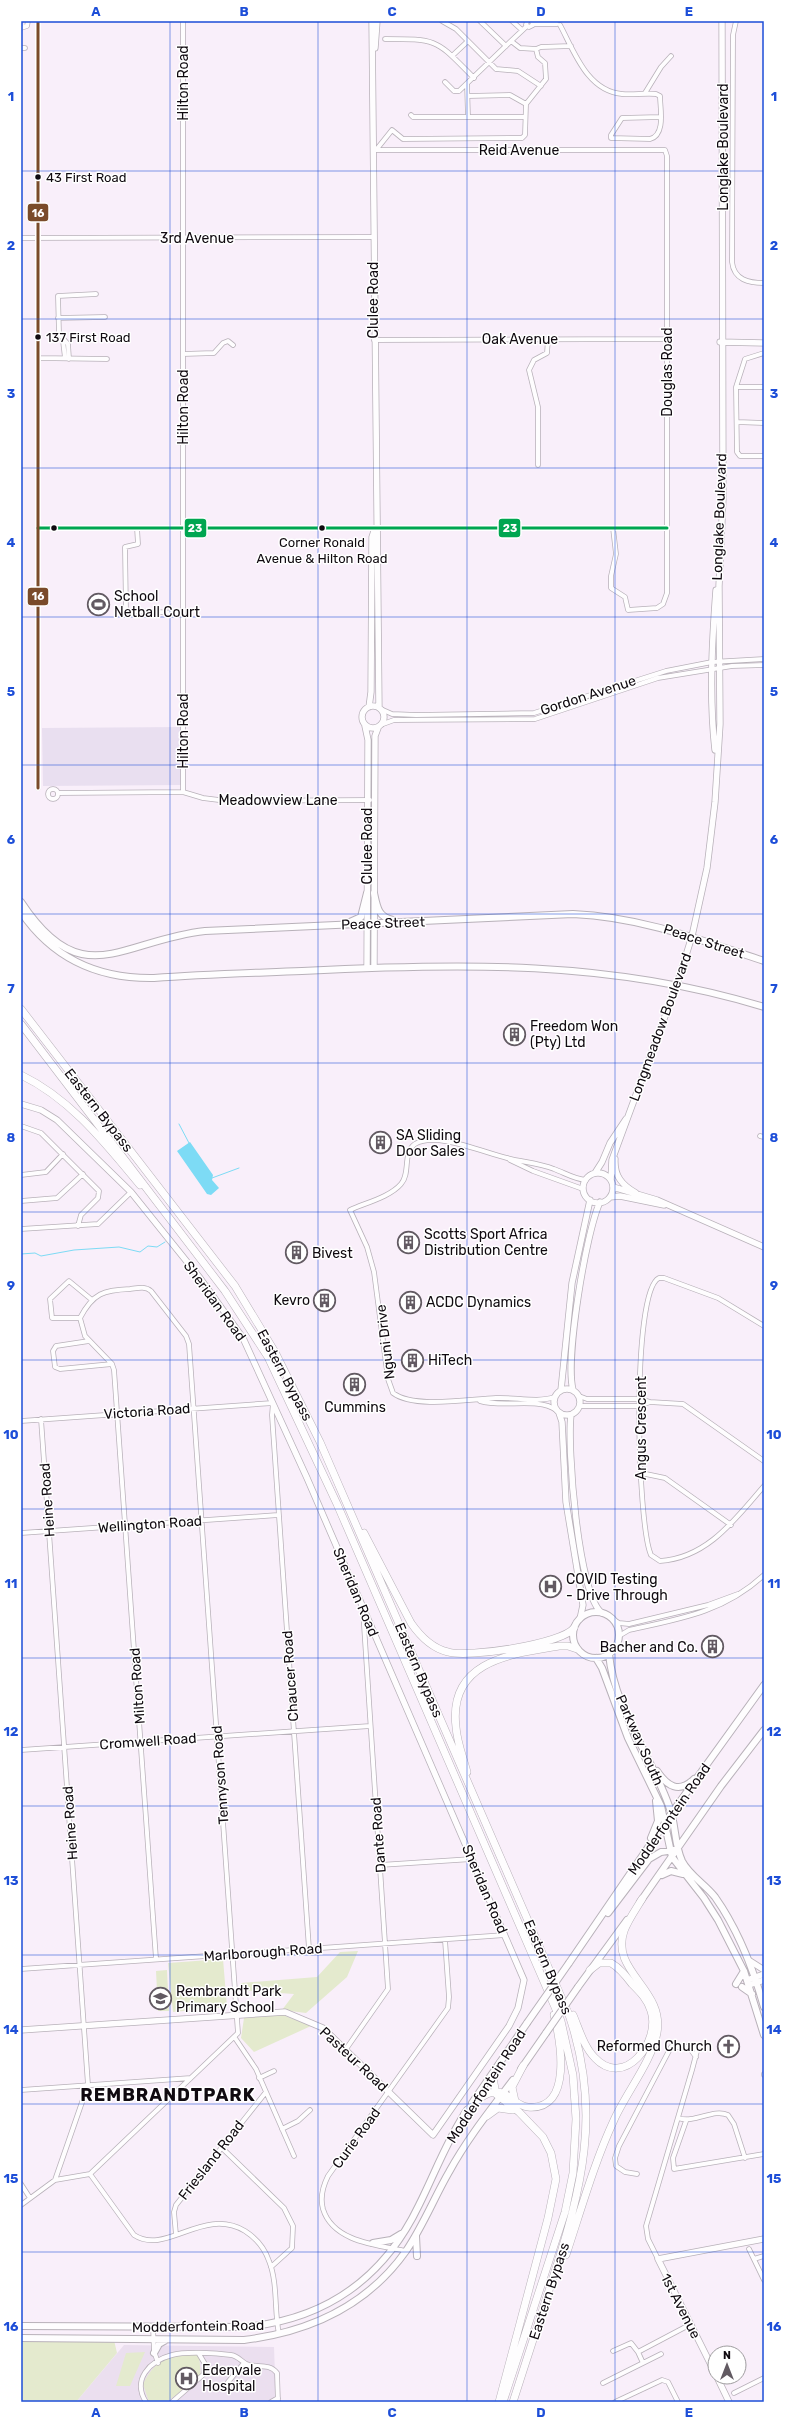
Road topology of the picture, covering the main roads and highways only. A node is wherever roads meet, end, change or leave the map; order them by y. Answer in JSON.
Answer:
{"nodes":[{"id":1,"x":21,"y":902,"type":"edge"},
{"id":2,"x":21,"y":912,"type":"edge"},
{"id":3,"x":23,"y":917,"type":"edge"},
{"id":4,"x":404,"y":922,"type":"junction"},
{"id":5,"x":315,"y":926,"type":"junction"},
{"id":6,"x":764,"y":961,"type":"edge"},
{"id":7,"x":764,"y":1007,"type":"edge"},
{"id":8,"x":22,"y":1009,"type":"edge"},
{"id":9,"x":21,"y":1024,"type":"edge"},
{"id":10,"x":21,"y":1075,"type":"edge"},
{"id":11,"x":165,"y":1210,"type":"junction"},
{"id":12,"x":346,"y":1502,"type":"junction"},
{"id":13,"x":574,"y":1628,"type":"junction"},
{"id":14,"x":577,"y":1649,"type":"junction"},
{"id":15,"x":609,"y":1654,"type":"junction"},
{"id":16,"x":596,"y":1658,"type":"junction"},
{"id":17,"x":764,"y":1685,"type":"edge"},
{"id":18,"x":764,"y":1730,"type":"edge"},
{"id":19,"x":716,"y":1752,"type":"junction"},
{"id":20,"x":648,"y":1758,"type":"junction"},
{"id":21,"x":655,"y":1795,"type":"junction"},
{"id":22,"x":475,"y":1799,"type":"junction"},
{"id":23,"x":672,"y":1814,"type":"junction"},
{"id":24,"x":666,"y":1822,"type":"junction"},
{"id":25,"x":488,"y":1827,"type":"junction"},
{"id":26,"x":679,"y":1849,"type":"junction"},
{"id":27,"x":646,"y":1850,"type":"junction"},
{"id":28,"x":672,"y":1854,"type":"junction"},
{"id":29,"x":658,"y":1878,"type":"junction"},
{"id":30,"x":689,"y":1879,"type":"junction"},
{"id":31,"x":642,"y":1899,"type":"junction"},
{"id":32,"x":535,"y":1960,"type":"junction"},
{"id":33,"x":570,"y":1962,"type":"junction"},
{"id":34,"x":590,"y":1970,"type":"junction"},
{"id":35,"x":744,"y":1971,"type":"junction"},
{"id":36,"x":752,"y":1994,"type":"junction"},
{"id":37,"x":764,"y":2007,"type":"edge"},
{"id":38,"x":764,"y":2035,"type":"edge"},
{"id":39,"x":500,"y":2063,"type":"junction"},
{"id":40,"x":523,"y":2066,"type":"junction"},
{"id":41,"x":495,"y":2092,"type":"junction"},
{"id":42,"x":501,"y":2096,"type":"junction"},
{"id":43,"x":515,"y":2102,"type":"junction"},
{"id":44,"x":519,"y":2112,"type":"junction"},
{"id":45,"x":466,"y":2113,"type":"junction"},
{"id":46,"x":487,"y":2116,"type":"junction"},
{"id":47,"x":404,"y":2232,"type":"junction"},
{"id":48,"x":416,"y":2234,"type":"junction"},
{"id":49,"x":373,"y":2243,"type":"road end"},
{"id":50,"x":417,"y":2256,"type":"dead end"},
{"id":51,"x":21,"y":2326,"type":"edge"},
{"id":52,"x":21,"y":2338,"type":"edge"},
{"id":53,"x":534,"y":2338,"type":"junction"},
{"id":54,"x":168,"y":2340,"type":"junction"},
{"id":55,"x":154,"y":2353,"type":"road end"},
{"id":56,"x":499,"y":2402,"type":"edge"},
{"id":57,"x":504,"y":2402,"type":"edge"},
{"id":58,"x":513,"y":2402,"type":"edge"}],
"edges":[{"from":1,"to":5,"type":"main road","name":"Peace Street"},
{"from":2,"to":3,"type":"main road"},
{"from":3,"to":7,"type":"main road"},
{"from":4,"to":5,"type":"main road","name":"Peace Street"},
{"from":4,"to":5,"type":"main road"},
{"from":4,"to":6,"type":"main road","name":"Peace Street"},
{"from":8,"to":12,"type":"highway","name":"Eastern Bypass"},
{"from":9,"to":11,"type":"highway","name":"Eastern Bypass"},
{"from":10,"to":11,"type":"highway"},
{"from":11,"to":32,"type":"highway","name":"Eastern Bypass"},
{"from":12,"to":13,"type":"highway"},
{"from":12,"to":22,"type":"highway","name":"Eastern Bypass"},
{"from":13,"to":14,"type":"main road"},
{"from":13,"to":15,"type":"main road"},
{"from":14,"to":16,"type":"main road"},
{"from":14,"to":22,"type":"highway"},
{"from":15,"to":16,"type":"main road"},
{"from":15,"to":20,"type":"main road","name":"Parkway South"},
{"from":16,"to":21,"type":"main road"},
{"from":17,"to":19,"type":"main road","name":"Modderfontein Road"},
{"from":18,"to":26,"type":"main road","name":"Modderfontein Road"},
{"from":19,"to":20,"type":"main road"},
{"from":19,"to":23,"type":"main road","name":"Modderfontein Road"},
{"from":20,"to":23,"type":"main road","name":"Parkway South"},
{"from":21,"to":24,"type":"main road"},
{"from":21,"to":27,"type":"main road"},
{"from":22,"to":25,"type":"highway","name":"Eastern Bypass"},
{"from":23,"to":24,"type":"main road","name":"Modderfontein Road"},
{"from":23,"to":26,"type":"main road","name":"Parkway South"},
{"from":24,"to":27,"type":"main road","name":"Modderfontein Road"},
{"from":24,"to":28,"type":"main road"},
{"from":25,"to":34,"type":"highway"},
{"from":25,"to":53,"type":"highway","name":"Eastern Bypass"},
{"from":26,"to":28,"type":"main road","name":"Modderfontein Road"},
{"from":26,"to":37,"type":"main road","name":"Parkway South"},
{"from":27,"to":33,"type":"main road","name":"Modderfontein Road"},
{"from":28,"to":29,"type":"main road","name":"Modderfontein Road"},
{"from":28,"to":30,"type":"main road"},
{"from":28,"to":33,"type":"main road"},
{"from":29,"to":30,"type":"main road"},
{"from":29,"to":31,"type":"main road","name":"Modderfontein Road"},
{"from":30,"to":35,"type":"main road"},
{"from":31,"to":34,"type":"main road","name":"Modderfontein Road"},
{"from":31,"to":53,"type":"highway"},
{"from":32,"to":43,"type":"highway"},
{"from":32,"to":57,"type":"highway","name":"Eastern Bypass"},
{"from":33,"to":39,"type":"main road","name":"Modderfontein Road","bridge":true},
{"from":34,"to":40,"type":"main road","name":"Modderfontein Road","bridge":true},
{"from":35,"to":36,"type":"main road"},
{"from":35,"to":36,"type":"main road"},
{"from":36,"to":38,"type":"main road"},
{"from":39,"to":41,"type":"highway"},
{"from":39,"to":45,"type":"main road","name":"Modderfontein Road"},
{"from":40,"to":42,"type":"main road","name":"Modderfontein Road"},
{"from":40,"to":43,"type":"highway"},
{"from":41,"to":42,"type":"highway"},
{"from":41,"to":45,"type":"highway"},
{"from":42,"to":43,"type":"highway"},
{"from":42,"to":44,"type":"highway"},
{"from":42,"to":46,"type":"main road","name":"Modderfontein Road"},
{"from":44,"to":46,"type":"highway"},
{"from":44,"to":56,"type":"highway"},
{"from":45,"to":47,"type":"main road","name":"Modderfontein Road"},
{"from":46,"to":48,"type":"main road","name":"Modderfontein Road"},
{"from":47,"to":49,"type":"main road"},
{"from":47,"to":51,"type":"main road","name":"Modderfontein Road"},
{"from":48,"to":50,"type":"main road"},
{"from":48,"to":54,"type":"main road","name":"Modderfontein Road"},
{"from":52,"to":54,"type":"main road","name":"Modderfontein Road"},
{"from":53,"to":58,"type":"highway","name":"Eastern Bypass"},
{"from":54,"to":55,"type":"main road"}]}
